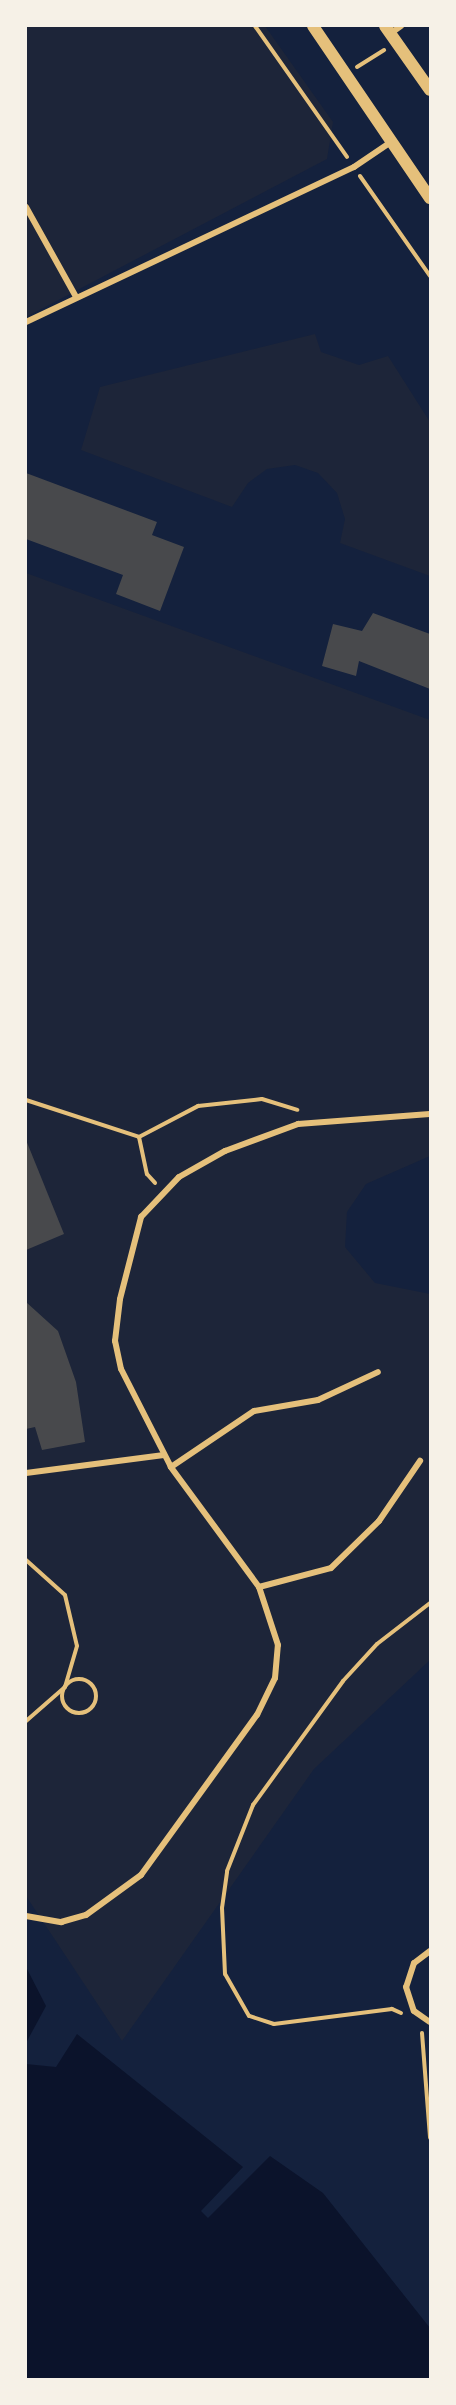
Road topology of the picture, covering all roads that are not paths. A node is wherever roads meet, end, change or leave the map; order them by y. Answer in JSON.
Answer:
{"nodes":[{"id":1,"x":313,"y":26,"type":"edge"},
{"id":2,"x":393,"y":31,"type":"edge"},
{"id":3,"x":430,"y":90,"type":"edge"},
{"id":4,"x":391,"y":142,"type":"junction"},
{"id":5,"x":430,"y":198,"type":"edge"},
{"id":6,"x":26,"y":207,"type":"edge"},
{"id":7,"x":76,"y":297,"type":"junction"},
{"id":8,"x":26,"y":322,"type":"edge"},
{"id":9,"x":430,"y":1114,"type":"edge"},
{"id":10,"x":378,"y":1372,"type":"dead end"},
{"id":11,"x":164,"y":1455,"type":"junction"},
{"id":12,"x":420,"y":1461,"type":"dead end"},
{"id":13,"x":171,"y":1467,"type":"junction"},
{"id":14,"x":26,"y":1473,"type":"edge"},
{"id":15,"x":259,"y":1587,"type":"junction"},
{"id":16,"x":26,"y":1916,"type":"edge"},
{"id":17,"x":430,"y":1951,"type":"edge"},
{"id":18,"x":430,"y":2022,"type":"edge"}],
"edges":[{"from":1,"to":4,"type":"main road"},
{"from":2,"to":3,"type":"main road"},
{"from":4,"to":5,"type":"main road"},
{"from":4,"to":7,"type":"street"},
{"from":6,"to":7,"type":"street"},
{"from":7,"to":8,"type":"street"},
{"from":9,"to":11,"type":"street"},
{"from":10,"to":13,"type":"street"},
{"from":11,"to":13,"type":"street"},
{"from":11,"to":14,"type":"street"},
{"from":12,"to":15,"type":"street"},
{"from":13,"to":15,"type":"street"},
{"from":15,"to":16,"type":"street"},
{"from":17,"to":18,"type":"street"}]}
